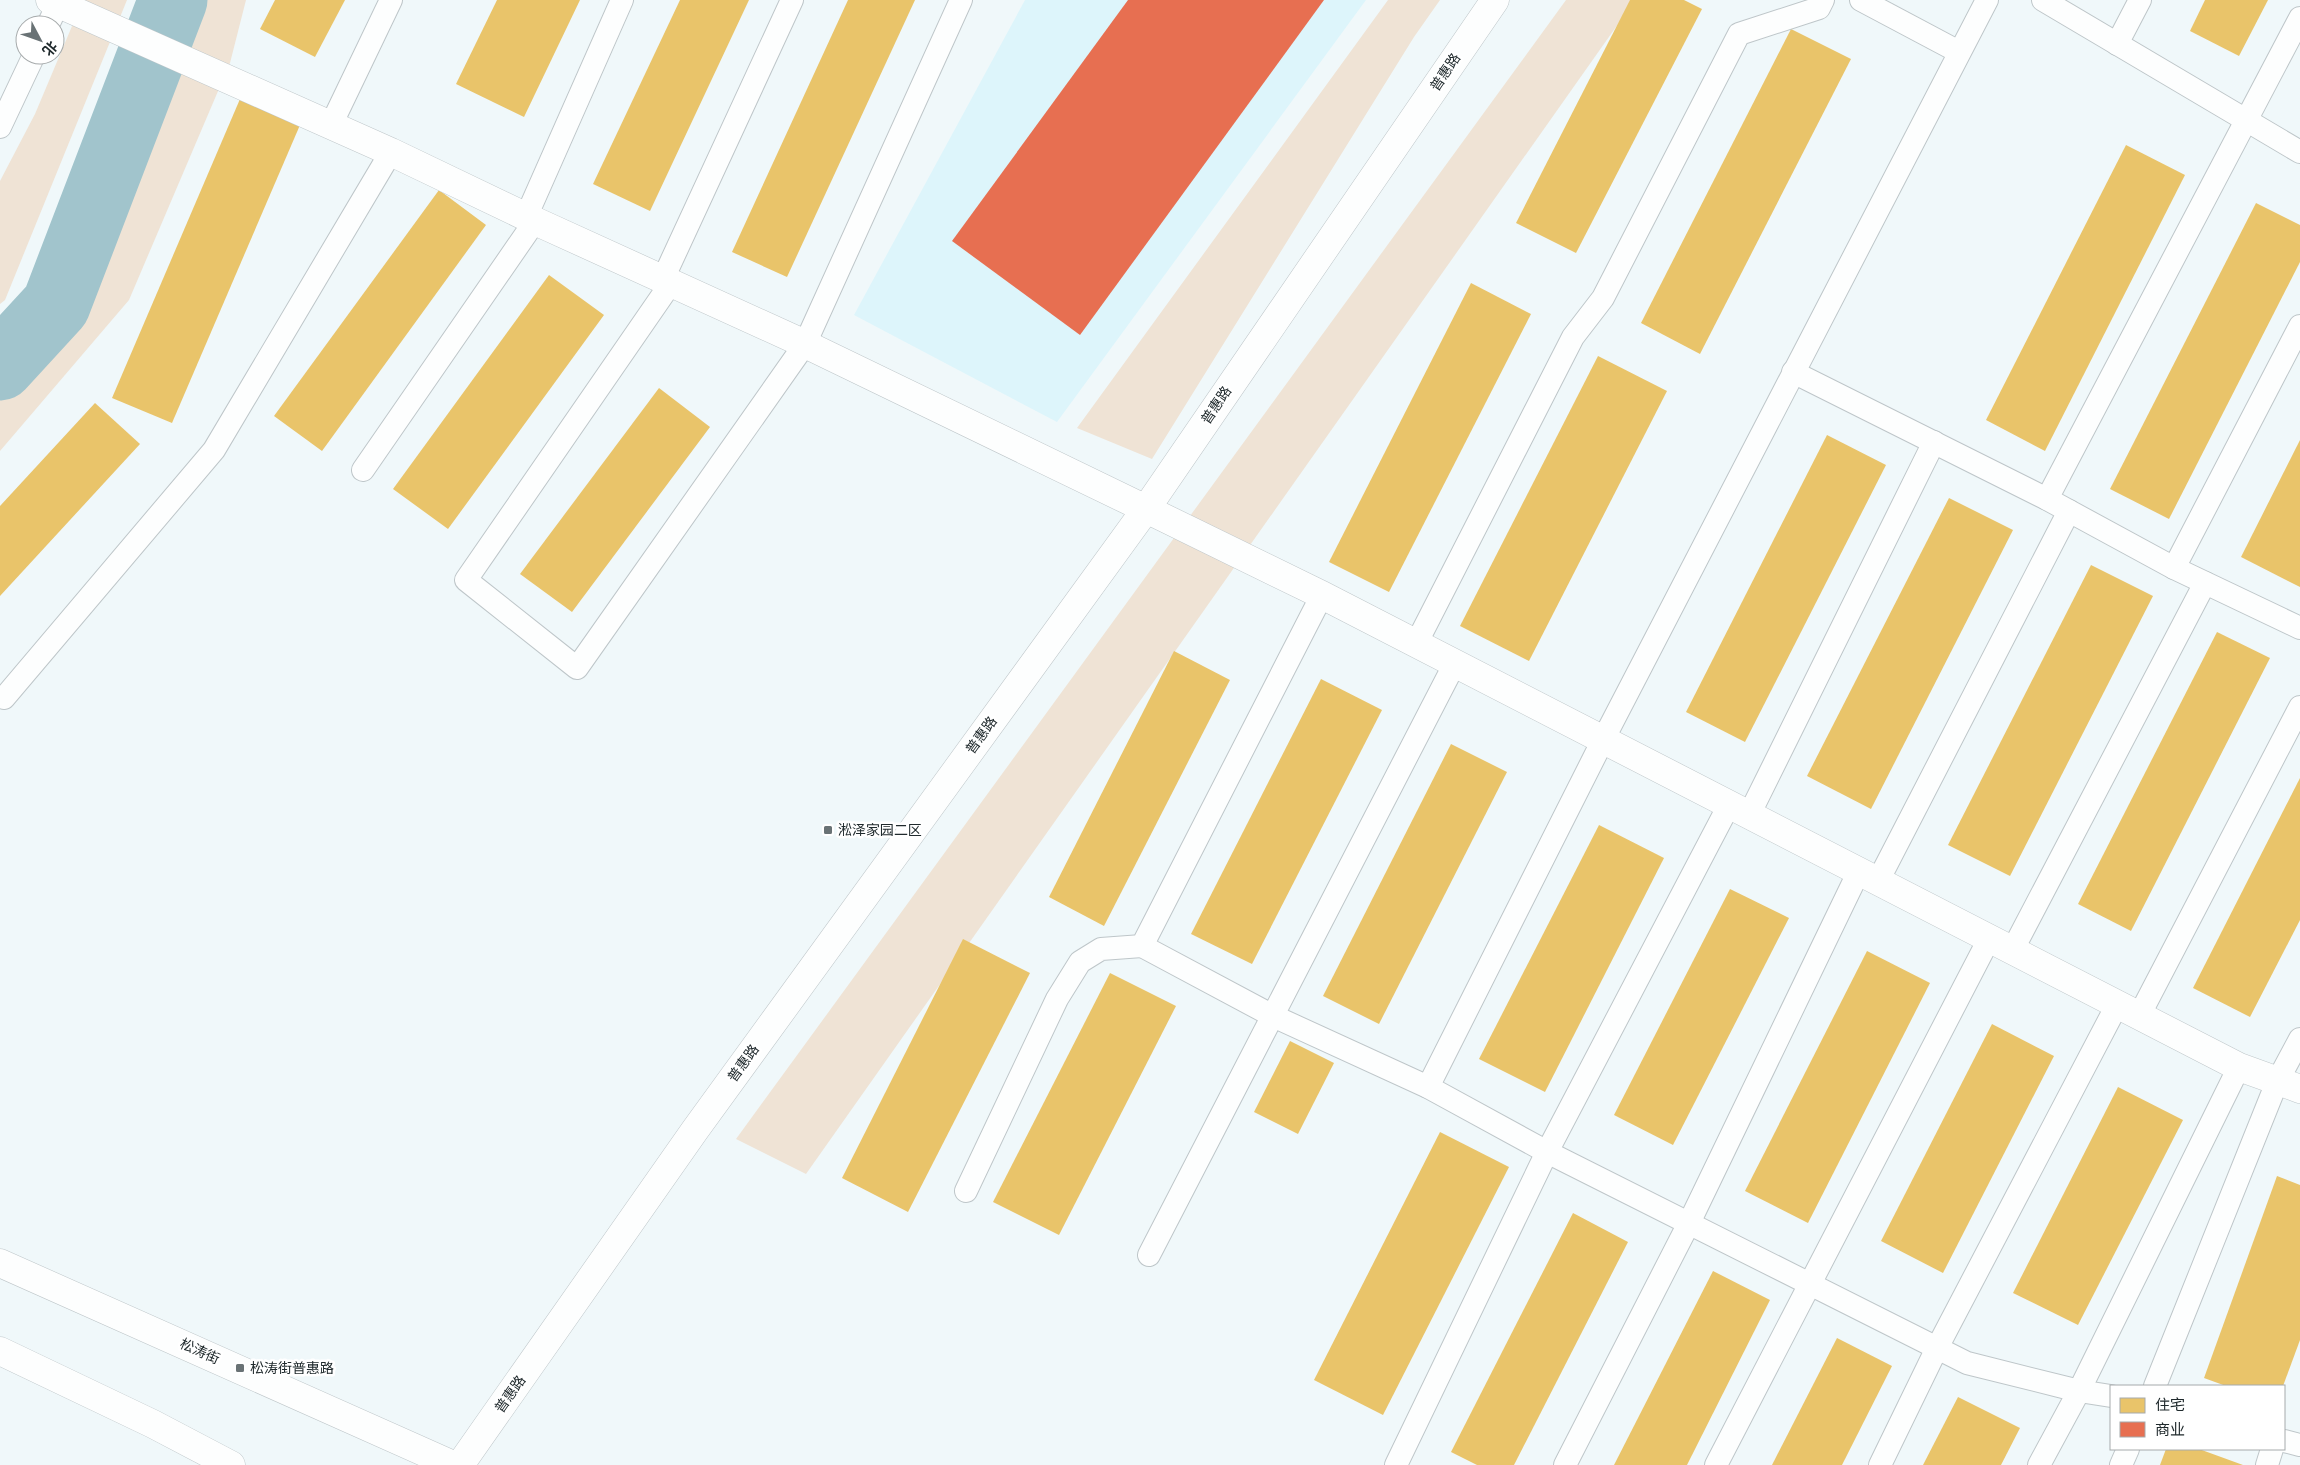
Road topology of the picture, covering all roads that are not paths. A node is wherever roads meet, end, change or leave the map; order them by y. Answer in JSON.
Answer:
{"nodes":[{"id":1,"x":391,"y":0,"type":"edge"},
{"id":2,"x":622,"y":0,"type":"edge"},
{"id":3,"x":792,"y":0,"type":"edge"},
{"id":4,"x":961,"y":0,"type":"edge"},
{"id":5,"x":1494,"y":0,"type":"edge"},
{"id":6,"x":1823,"y":0,"type":"edge"},
{"id":7,"x":1861,"y":0,"type":"edge"},
{"id":8,"x":1987,"y":0,"type":"edge"},
{"id":9,"x":2043,"y":0,"type":"edge"},
{"id":10,"x":2140,"y":0,"type":"edge"},
{"id":11,"x":52,"y":10,"type":"edge"},
{"id":12,"x":2300,"y":18,"type":"edge"},
{"id":13,"x":2117,"y":44,"type":"junction"},
{"id":14,"x":1959,"y":52,"type":"junction"},
{"id":15,"x":29,"y":65,"type":"edge"},
{"id":16,"x":2247,"y":120,"type":"junction"},
{"id":17,"x":331,"y":125,"type":"junction"},
{"id":18,"x":0,"y":127,"type":"edge"},
{"id":19,"x":391,"y":152,"type":"junction"},
{"id":20,"x":2300,"y":152,"type":"edge"},
{"id":21,"x":530,"y":219,"type":"junction"},
{"id":22,"x":667,"y":281,"type":"junction"},
{"id":23,"x":2300,"y":326,"type":"edge"},
{"id":24,"x":805,"y":344,"type":"junction"},
{"id":25,"x":1793,"y":372,"type":"junction"},
{"id":26,"x":1934,"y":442,"type":"junction"},
{"id":27,"x":363,"y":470,"type":"dead end"},
{"id":28,"x":2047,"y":499,"type":"junction"},
{"id":29,"x":1146,"y":508,"type":"junction"},
{"id":30,"x":2069,"y":511,"type":"junction"},
{"id":31,"x":2174,"y":568,"type":"junction"},
{"id":32,"x":2205,"y":583,"type":"junction"},
{"id":33,"x":1322,"y":595,"type":"junction"},
{"id":34,"x":2300,"y":628,"type":"edge"},
{"id":35,"x":1416,"y":644,"type":"junction"},
{"id":36,"x":1455,"y":664,"type":"junction"},
{"id":37,"x":4,"y":698,"type":"dead end"},
{"id":38,"x":2300,"y":706,"type":"edge"},
{"id":39,"x":1603,"y":740,"type":"junction"},
{"id":40,"x":1739,"y":810,"type":"junction"},
{"id":41,"x":1868,"y":876,"type":"junction"},
{"id":42,"x":2000,"y":945,"type":"junction"},
{"id":43,"x":1142,"y":946,"type":"junction"},
{"id":44,"x":2128,"y":1010,"type":"junction"},
{"id":45,"x":1273,"y":1016,"type":"junction"},
{"id":46,"x":2300,"y":1039,"type":"edge"},
{"id":47,"x":2239,"y":1067,"type":"junction"},
{"id":48,"x":2288,"y":1086,"type":"edge"},
{"id":49,"x":1428,"y":1087,"type":"junction"},
{"id":50,"x":1547,"y":1152,"type":"junction"},
{"id":51,"x":966,"y":1191,"type":"dead end"},
{"id":52,"x":1689,"y":1223,"type":"junction"},
{"id":53,"x":1149,"y":1255,"type":"dead end"},
{"id":54,"x":0,"y":1263,"type":"edge"},
{"id":55,"x":1810,"y":1284,"type":"junction"},
{"id":56,"x":1937,"y":1348,"type":"junction"},
{"id":57,"x":0,"y":1350,"type":"edge"},
{"id":58,"x":2155,"y":1385,"type":"edge"},
{"id":59,"x":2079,"y":1391,"type":"junction"},
{"id":60,"x":2110,"y":1396,"type":"edge"},
{"id":61,"x":2285,"y":1441,"type":"edge"},
{"id":62,"x":2300,"y":1445,"type":"edge"},
{"id":63,"x":2128,"y":1450,"type":"edge"},
{"id":64,"x":2272,"y":1450,"type":"edge"},
{"id":65,"x":231,"y":1465,"type":"edge"},
{"id":66,"x":453,"y":1465,"type":"edge"},
{"id":67,"x":460,"y":1465,"type":"edge"},
{"id":68,"x":1396,"y":1465,"type":"edge"},
{"id":69,"x":1565,"y":1465,"type":"edge"},
{"id":70,"x":1716,"y":1465,"type":"edge"},
{"id":71,"x":1880,"y":1465,"type":"edge"},
{"id":72,"x":2039,"y":1465,"type":"edge"},
{"id":73,"x":2121,"y":1465,"type":"edge"},
{"id":74,"x":2267,"y":1465,"type":"edge"}],
"edges":[{"from":1,"to":17,"type":"lane"},
{"from":2,"to":21,"type":"lane"},
{"from":3,"to":22,"type":"lane"},
{"from":4,"to":24,"type":"lane"},
{"from":5,"to":29,"type":"main road","name":"普惠路"},
{"from":6,"to":35,"type":"lane"},
{"from":7,"to":14,"type":"lane"},
{"from":8,"to":14,"type":"lane"},
{"from":9,"to":13,"type":"lane"},
{"from":10,"to":13,"type":"lane"},
{"from":11,"to":17,"type":"main road"},
{"from":12,"to":16,"type":"lane"},
{"from":13,"to":16,"type":"lane"},
{"from":14,"to":25,"type":"lane"},
{"from":15,"to":18,"type":"lane"},
{"from":16,"to":20,"type":"lane"},
{"from":16,"to":28,"type":"lane"},
{"from":17,"to":19,"type":"main road"},
{"from":19,"to":21,"type":"main road"},
{"from":19,"to":37,"type":"lane"},
{"from":21,"to":22,"type":"main road"},
{"from":21,"to":27,"type":"lane"},
{"from":22,"to":24,"type":"main road"},
{"from":22,"to":24,"type":"lane"},
{"from":23,"to":31,"type":"lane"},
{"from":24,"to":29,"type":"main road"},
{"from":25,"to":26,"type":"lane"},
{"from":25,"to":39,"type":"lane"},
{"from":26,"to":28,"type":"lane"},
{"from":26,"to":40,"type":"lane"},
{"from":28,"to":30,"type":"lane"},
{"from":29,"to":33,"type":"main road"},
{"from":29,"to":67,"type":"main road","name":"普惠路"},
{"from":30,"to":31,"type":"lane"},
{"from":30,"to":41,"type":"lane"},
{"from":31,"to":32,"type":"lane"},
{"from":32,"to":34,"type":"lane"},
{"from":32,"to":42,"type":"lane"},
{"from":33,"to":35,"type":"main road"},
{"from":33,"to":43,"type":"lane"},
{"from":35,"to":36,"type":"main road"},
{"from":36,"to":39,"type":"main road"},
{"from":36,"to":45,"type":"lane"},
{"from":38,"to":44,"type":"lane"},
{"from":39,"to":40,"type":"main road"},
{"from":39,"to":49,"type":"lane"},
{"from":40,"to":41,"type":"main road"},
{"from":40,"to":50,"type":"lane"},
{"from":41,"to":42,"type":"main road"},
{"from":41,"to":52,"type":"lane"},
{"from":42,"to":44,"type":"main road"},
{"from":42,"to":55,"type":"lane"},
{"from":43,"to":45,"type":"lane"},
{"from":43,"to":51,"type":"lane"},
{"from":44,"to":47,"type":"main road"},
{"from":44,"to":56,"type":"lane"},
{"from":45,"to":49,"type":"lane"},
{"from":45,"to":53,"type":"lane"},
{"from":46,"to":48,"type":"lane"},
{"from":47,"to":48,"type":"main road"},
{"from":47,"to":59,"type":"lane"},
{"from":48,"to":58,"type":"lane"},
{"from":49,"to":50,"type":"lane"},
{"from":50,"to":52,"type":"lane"},
{"from":50,"to":68,"type":"lane"},
{"from":52,"to":55,"type":"lane"},
{"from":52,"to":69,"type":"lane"},
{"from":54,"to":66,"type":"main road","name":"松涛街"},
{"from":55,"to":56,"type":"lane"},
{"from":55,"to":70,"type":"lane"},
{"from":56,"to":59,"type":"lane"},
{"from":56,"to":71,"type":"lane"},
{"from":57,"to":65,"type":"main road"},
{"from":59,"to":60,"type":"lane"},
{"from":59,"to":72,"type":"lane"},
{"from":61,"to":62,"type":"lane"},
{"from":63,"to":73,"type":"lane"},
{"from":64,"to":74,"type":"lane"}]}
